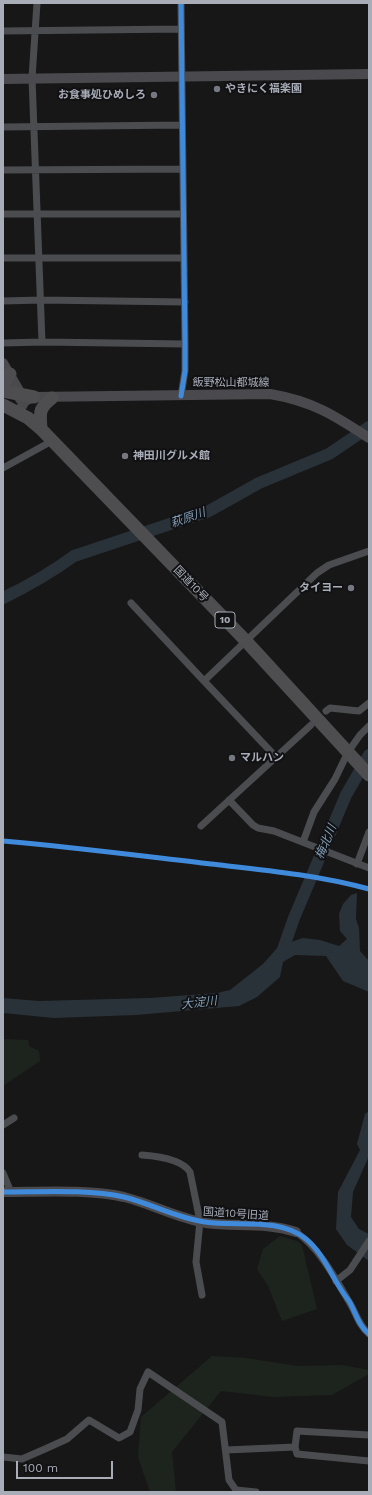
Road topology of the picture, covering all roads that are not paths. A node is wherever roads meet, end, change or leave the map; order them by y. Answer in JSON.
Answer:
{"nodes":[{"id":1,"x":37,"y":3,"type":"edge"},
{"id":2,"x":181,"y":3,"type":"edge"},
{"id":3,"x":181,"y":29,"type":"junction"},
{"id":4,"x":3,"y":31,"type":"edge"},
{"id":5,"x":35,"y":31,"type":"junction"},
{"id":6,"x":369,"y":74,"type":"edge"},
{"id":7,"x":182,"y":76,"type":"junction"},
{"id":8,"x":32,"y":78,"type":"junction"},
{"id":9,"x":3,"y":79,"type":"edge"},
{"id":10,"x":182,"y":125,"type":"junction"},
{"id":11,"x":3,"y":127,"type":"edge"},
{"id":12,"x":34,"y":127,"type":"junction"},
{"id":13,"x":35,"y":169,"type":"junction"},
{"id":14,"x":183,"y":169,"type":"junction"},
{"id":15,"x":3,"y":170,"type":"edge"},
{"id":16,"x":3,"y":214,"type":"edge"},
{"id":17,"x":37,"y":214,"type":"junction"},
{"id":18,"x":183,"y":214,"type":"junction"},
{"id":19,"x":3,"y":258,"type":"edge"},
{"id":20,"x":39,"y":258,"type":"junction"},
{"id":21,"x":184,"y":258,"type":"junction"},
{"id":22,"x":41,"y":300,"type":"junction"},
{"id":23,"x":3,"y":301,"type":"edge"},
{"id":24,"x":185,"y":302,"type":"junction"},
{"id":25,"x":42,"y":342,"type":"junction"},
{"id":26,"x":3,"y":343,"type":"edge"},
{"id":27,"x":185,"y":344,"type":"junction"},
{"id":28,"x":5,"y":374,"type":"edge"},
{"id":29,"x":3,"y":391,"type":"edge"},
{"id":30,"x":21,"y":394,"type":"junction"},
{"id":31,"x":181,"y":396,"type":"junction"},
{"id":32,"x":34,"y":397,"type":"junction"},
{"id":33,"x":52,"y":398,"type":"junction"},
{"id":34,"x":3,"y":405,"type":"edge"},
{"id":35,"x":18,"y":413,"type":"junction"},
{"id":36,"x":41,"y":429,"type":"junction"},
{"id":37,"x":369,"y":438,"type":"edge"},
{"id":38,"x":52,"y":441,"type":"junction"},
{"id":39,"x":3,"y":468,"type":"edge"},
{"id":40,"x":369,"y":551,"type":"edge"},
{"id":41,"x":131,"y":603,"type":"dead end"},
{"id":42,"x":245,"y":640,"type":"junction"},
{"id":43,"x":204,"y":681,"type":"junction"},
{"id":44,"x":369,"y":703,"type":"edge"},
{"id":45,"x":326,"y":711,"type":"dead end"},
{"id":46,"x":311,"y":725,"type":"dead end"},
{"id":47,"x":369,"y":726,"type":"edge"},
{"id":48,"x":349,"y":753,"type":"junction"},
{"id":49,"x":276,"y":757,"type":"junction"},
{"id":50,"x":369,"y":775,"type":"edge"},
{"id":51,"x":230,"y":800,"type":"junction"},
{"id":52,"x":201,"y":826,"type":"dead end"},
{"id":53,"x":369,"y":832,"type":"edge"},
{"id":54,"x":302,"y":842,"type":"junction"},
{"id":55,"x":356,"y":864,"type":"junction"},
{"id":56,"x":369,"y":868,"type":"edge"},
{"id":57,"x":14,"y":1118,"type":"dead end"},
{"id":58,"x":3,"y":1125,"type":"edge"},
{"id":59,"x":142,"y":1155,"type":"dead end"},
{"id":60,"x":3,"y":1173,"type":"edge"},
{"id":61,"x":7,"y":1192,"type":"edge"},
{"id":62,"x":200,"y":1222,"type":"junction"},
{"id":63,"x":296,"y":1232,"type":"joint"},
{"id":64,"x":369,"y":1241,"type":"edge"},
{"id":65,"x":336,"y":1281,"type":"junction"},
{"id":66,"x":202,"y":1295,"type":"dead end"},
{"id":67,"x":369,"y":1334,"type":"edge"},
{"id":68,"x":369,"y":1435,"type":"edge"},
{"id":69,"x":295,"y":1448,"type":"junction"},
{"id":70,"x":226,"y":1450,"type":"junction"},
{"id":71,"x":3,"y":1457,"type":"edge"},
{"id":72,"x":369,"y":1461,"type":"edge"},
{"id":73,"x":256,"y":1492,"type":"edge"}],
"edges":[{"from":1,"to":5,"type":"street"},
{"from":2,"to":3,"type":"street"},
{"from":3,"to":5,"type":"street"},
{"from":3,"to":7,"type":"street"},
{"from":4,"to":5,"type":"street"},
{"from":5,"to":8,"type":"street"},
{"from":6,"to":7,"type":"street"},
{"from":7,"to":8,"type":"street"},
{"from":7,"to":10,"type":"street"},
{"from":8,"to":9,"type":"street"},
{"from":8,"to":12,"type":"street"},
{"from":10,"to":12,"type":"street"},
{"from":10,"to":14,"type":"street"},
{"from":11,"to":12,"type":"street"},
{"from":12,"to":13,"type":"street"},
{"from":13,"to":14,"type":"street"},
{"from":13,"to":15,"type":"street"},
{"from":13,"to":17,"type":"street"},
{"from":14,"to":18,"type":"street"},
{"from":16,"to":17,"type":"street"},
{"from":17,"to":18,"type":"street"},
{"from":17,"to":20,"type":"street"},
{"from":18,"to":21,"type":"street"},
{"from":19,"to":20,"type":"street"},
{"from":20,"to":21,"type":"street"},
{"from":20,"to":22,"type":"street"},
{"from":21,"to":24,"type":"street"},
{"from":22,"to":23,"type":"street"},
{"from":22,"to":24,"type":"street"},
{"from":22,"to":25,"type":"street"},
{"from":24,"to":27,"type":"street"},
{"from":25,"to":26,"type":"street"},
{"from":25,"to":27,"type":"street"},
{"from":27,"to":31,"type":"street"},
{"from":28,"to":30,"type":"street"},
{"from":29,"to":30,"type":"highway"},
{"from":30,"to":32,"type":"highway"},
{"from":30,"to":35,"type":"street"},
{"from":31,"to":33,"type":"street","name":"飯野松山都城線"},
{"from":31,"to":37,"type":"street","name":"飯野松山都城線"},
{"from":32,"to":33,"type":"street","name":"飯野松山都城線"},
{"from":32,"to":35,"type":"street"},
{"from":33,"to":36,"type":"highway"},
{"from":34,"to":35,"type":"highway","name":"国道10号","number":"10"},
{"from":35,"to":36,"type":"highway","name":"国道10号","number":"10"},
{"from":36,"to":38,"type":"highway","name":"国道10号","number":"10"},
{"from":38,"to":39,"type":"street"},
{"from":38,"to":42,"type":"highway","name":"国道10号","number":"10"},
{"from":40,"to":42,"type":"street"},
{"from":41,"to":43,"type":"street"},
{"from":42,"to":43,"type":"street"},
{"from":42,"to":48,"type":"highway","name":"国道10号","number":"10"},
{"from":43,"to":49,"type":"street"},
{"from":44,"to":45,"type":"street"},
{"from":46,"to":49,"type":"street"},
{"from":47,"to":48,"type":"street"},
{"from":48,"to":50,"type":"highway","name":"国道10号","number":"10"},
{"from":48,"to":54,"type":"street"},
{"from":49,"to":51,"type":"street"},
{"from":51,"to":52,"type":"street"},
{"from":51,"to":54,"type":"street"},
{"from":53,"to":55,"type":"street"},
{"from":54,"to":55,"type":"street"},
{"from":55,"to":56,"type":"street"},
{"from":57,"to":58,"type":"street"},
{"from":59,"to":62,"type":"street"},
{"from":60,"to":61,"type":"street"},
{"from":61,"to":62,"type":"street","name":"国道10号旧道"},
{"from":62,"to":63,"type":"street","name":"国道10号旧道"},
{"from":62,"to":66,"type":"street"},
{"from":63,"to":65,"type":"street","name":"国道10号旧道"},
{"from":64,"to":65,"type":"street"},
{"from":65,"to":67,"type":"street","name":"国道10号旧道"},
{"from":68,"to":69,"type":"street"},
{"from":69,"to":70,"type":"street"},
{"from":69,"to":72,"type":"street"},
{"from":70,"to":71,"type":"street"},
{"from":70,"to":73,"type":"street"}]}
